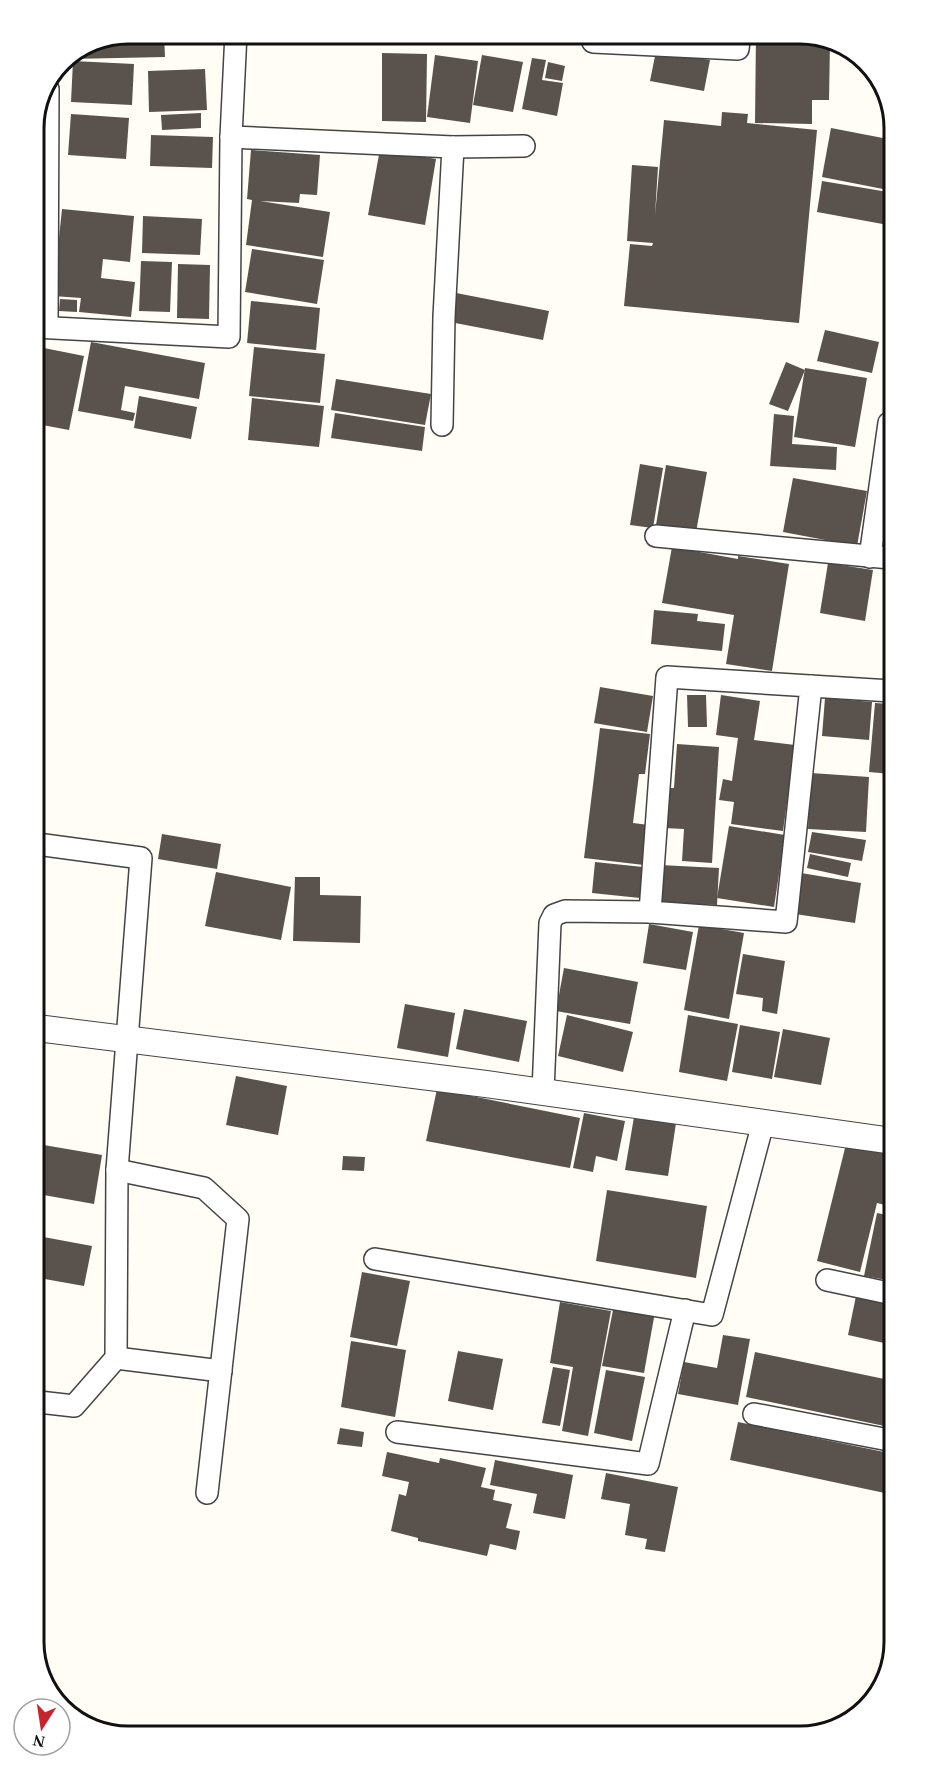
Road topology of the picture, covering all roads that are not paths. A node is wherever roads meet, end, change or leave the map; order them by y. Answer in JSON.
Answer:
{"nodes":[{"id":1,"x":235,"y":44,"type":"edge"},
{"id":2,"x":634,"y":44,"type":"edge"},
{"id":3,"x":739,"y":44,"type":"edge"},
{"id":4,"x":48,"y":102,"type":"edge"},
{"id":5,"x":231,"y":137,"type":"junction"},
{"id":6,"x":524,"y":146,"type":"dead end"},
{"id":7,"x":453,"y":147,"type":"junction"},
{"id":8,"x":44,"y":225,"type":"edge"},
{"id":9,"x":44,"y":327,"type":"edge"},
{"id":10,"x":442,"y":425,"type":"dead end"},
{"id":11,"x":884,"y":497,"type":"edge"},
{"id":12,"x":656,"y":536,"type":"dead end"},
{"id":13,"x":880,"y":557,"type":"edge"},
{"id":14,"x":811,"y":686,"type":"junction"},
{"id":15,"x":884,"y":691,"type":"edge"},
{"id":16,"x":44,"y":845,"type":"edge"},
{"id":17,"x":650,"y":912,"type":"junction"},
{"id":18,"x":44,"y":1029,"type":"edge"},
{"id":19,"x":126,"y":1039,"type":"junction"},
{"id":20,"x":543,"y":1092,"type":"junction"},
{"id":21,"x":763,"y":1123,"type":"junction"},
{"id":22,"x":884,"y":1140,"type":"edge"},
{"id":23,"x":117,"y":1170,"type":"junction"},
{"id":24,"x":375,"y":1259,"type":"dead end"},
{"id":25,"x":827,"y":1280,"type":"dead end"},
{"id":26,"x":884,"y":1292,"type":"edge"},
{"id":27,"x":685,"y":1310,"type":"junction"},
{"id":28,"x":116,"y":1358,"type":"junction"},
{"id":29,"x":221,"y":1371,"type":"junction"},
{"id":30,"x":44,"y":1403,"type":"edge"},
{"id":31,"x":754,"y":1414,"type":"dead end"},
{"id":32,"x":397,"y":1432,"type":"dead end"},
{"id":33,"x":884,"y":1439,"type":"edge"},
{"id":34,"x":207,"y":1493,"type":"dead end"}],
"edges":[{"from":1,"to":5,"type":"street"},
{"from":2,"to":3,"type":"street"},
{"from":4,"to":8,"type":"street"},
{"from":5,"to":7,"type":"street"},
{"from":5,"to":9,"type":"street"},
{"from":6,"to":7,"type":"street"},
{"from":7,"to":10,"type":"street"},
{"from":11,"to":13,"type":"street"},
{"from":12,"to":13,"type":"street"},
{"from":14,"to":15,"type":"street"},
{"from":14,"to":17,"type":"street"},
{"from":14,"to":17,"type":"street"},
{"from":16,"to":19,"type":"street"},
{"from":17,"to":20,"type":"street"},
{"from":18,"to":19,"type":"street"},
{"from":19,"to":20,"type":"street"},
{"from":19,"to":23,"type":"street"},
{"from":20,"to":21,"type":"street"},
{"from":21,"to":22,"type":"street"},
{"from":21,"to":27,"type":"street"},
{"from":23,"to":28,"type":"street"},
{"from":23,"to":29,"type":"street"},
{"from":24,"to":27,"type":"street"},
{"from":25,"to":26,"type":"street"},
{"from":27,"to":32,"type":"street"},
{"from":28,"to":29,"type":"street"},
{"from":28,"to":30,"type":"street"},
{"from":29,"to":34,"type":"street"},
{"from":31,"to":33,"type":"street"}]}
